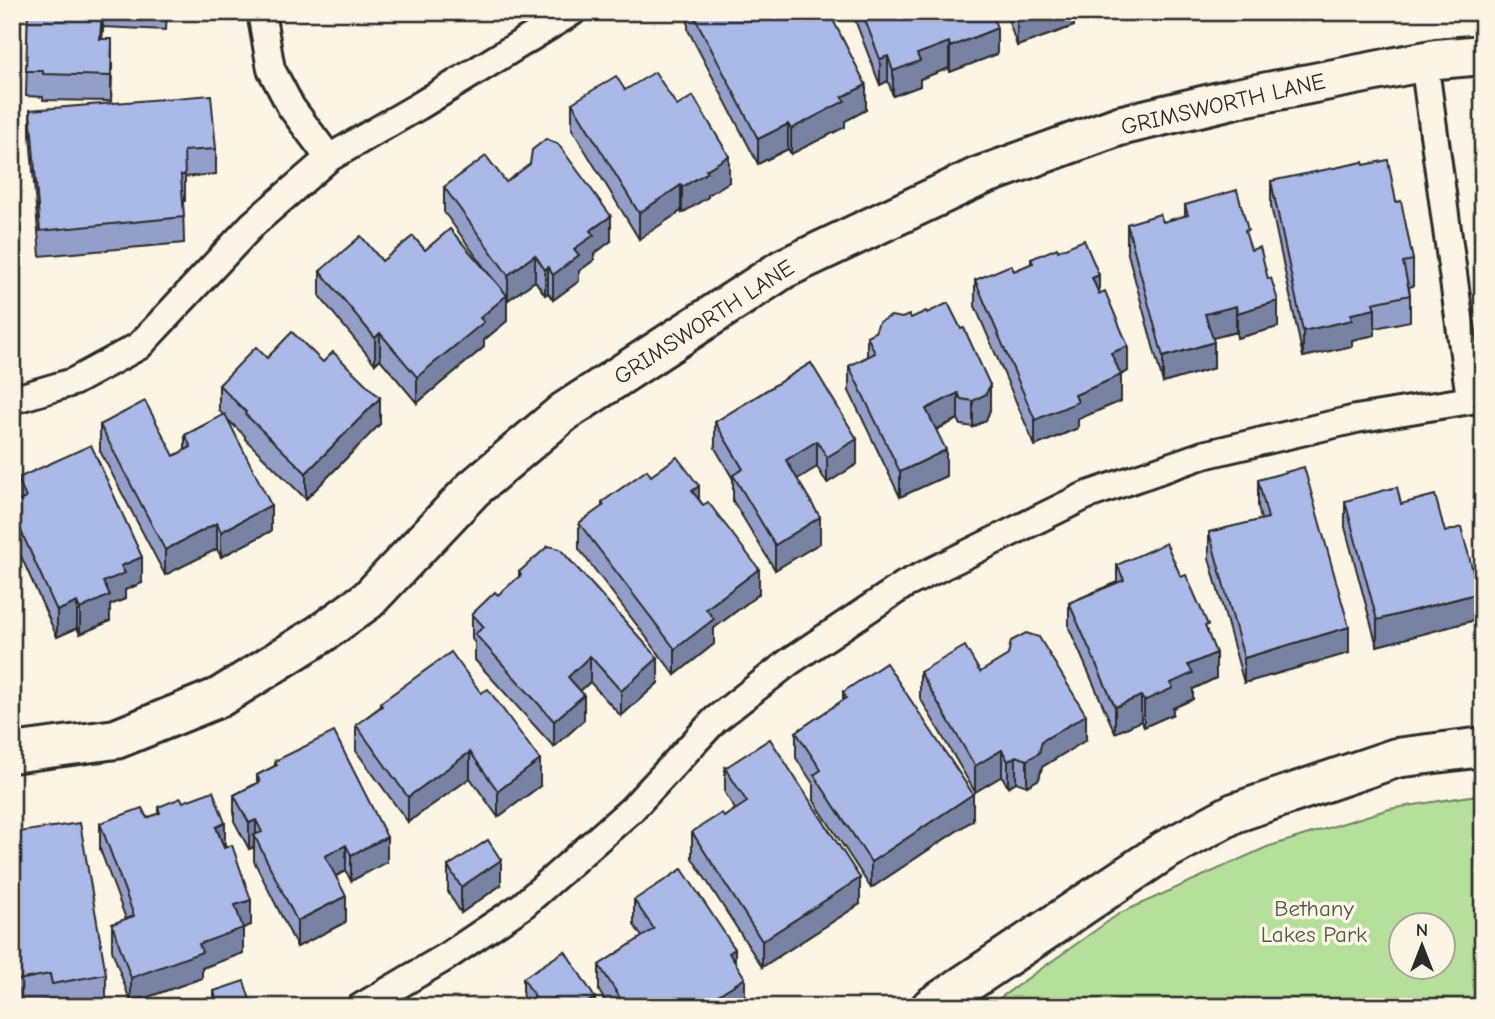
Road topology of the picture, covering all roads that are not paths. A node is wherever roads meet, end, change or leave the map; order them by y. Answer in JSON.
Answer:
{"nodes":[{"id":1,"x":261,"y":12,"type":"edge"},
{"id":2,"x":572,"y":12,"type":"edge"},
{"id":3,"x":1483,"y":55,"type":"edge"},
{"id":4,"x":1424,"y":61,"type":"junction"},
{"id":5,"x":329,"y":158,"type":"junction"},
{"id":6,"x":1476,"y":398,"type":"edge"},
{"id":7,"x":12,"y":400,"type":"edge"},
{"id":8,"x":1483,"y":747,"type":"edge"},
{"id":9,"x":12,"y":753,"type":"edge"},
{"id":10,"x":361,"y":1007,"type":"edge"},
{"id":11,"x":931,"y":1007,"type":"edge"}],
"edges":[{"from":1,"to":5,"type":"lane"},
{"from":2,"to":5,"type":"lane"},
{"from":3,"to":4,"type":"street","name":"GRIMSWORTH LANE"},
{"from":4,"to":6,"type":"lane"},
{"from":4,"to":9,"type":"street","name":"GRIMSWORTH LANE"},
{"from":5,"to":7,"type":"lane"},
{"from":6,"to":10,"type":"lane"},
{"from":8,"to":11,"type":"street"}]}
